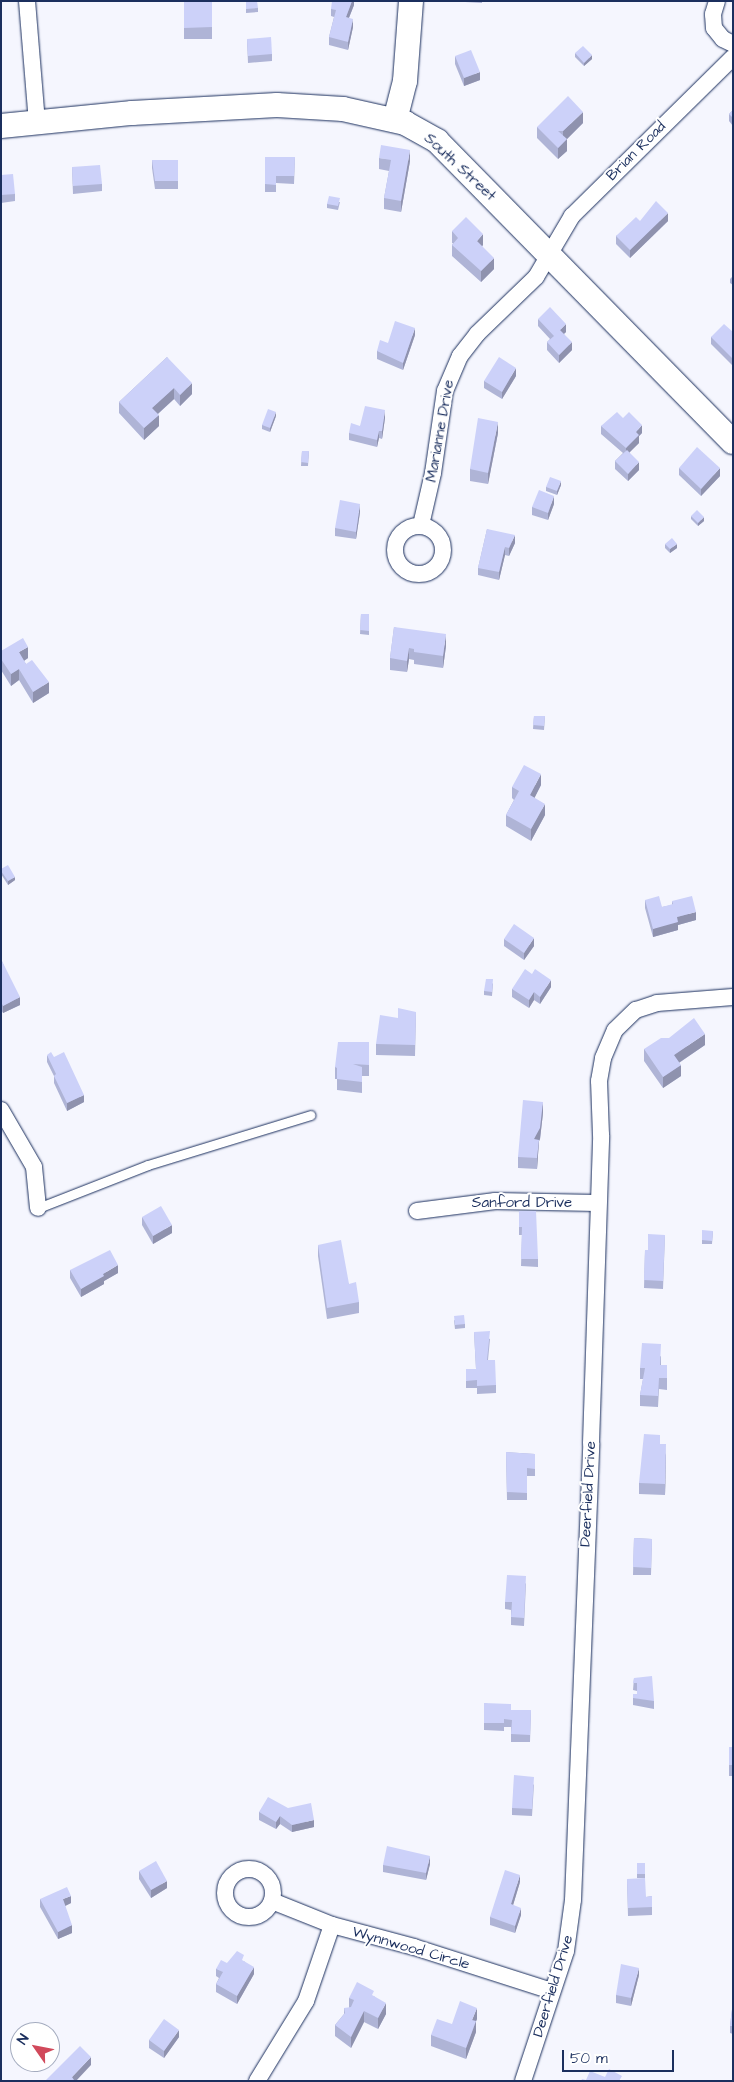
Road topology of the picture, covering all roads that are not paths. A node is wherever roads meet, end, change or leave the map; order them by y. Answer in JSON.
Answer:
{"nodes":[{"id":1,"x":27,"y":1,"type":"edge"},
{"id":2,"x":411,"y":1,"type":"edge"},
{"id":3,"x":717,"y":1,"type":"edge"},
{"id":4,"x":733,"y":44,"type":"edge"},
{"id":5,"x":733,"y":57,"type":"edge"},
{"id":6,"x":395,"y":120,"type":"junction"},
{"id":7,"x":37,"y":122,"type":"junction"},
{"id":8,"x":1,"y":126,"type":"edge"},
{"id":9,"x":550,"y":254,"type":"junction"},
{"id":10,"x":733,"y":442,"type":"edge"},
{"id":11,"x":421,"y":525,"type":"dead end"},
{"id":12,"x":733,"y":997,"type":"edge"},
{"id":13,"x":1,"y":1110,"type":"edge"},
{"id":14,"x":311,"y":1115,"type":"dead end"},
{"id":15,"x":597,"y":1203,"type":"junction"},
{"id":16,"x":38,"y":1208,"type":"joint"},
{"id":17,"x":418,"y":1211,"type":"dead end"},
{"id":18,"x":272,"y":1901,"type":"dead end"},
{"id":19,"x":332,"y":1925,"type":"junction"},
{"id":20,"x":552,"y":1991,"type":"junction"},
{"id":21,"x":257,"y":2081,"type":"edge"},
{"id":22,"x":523,"y":2081,"type":"edge"}],
"edges":[{"from":1,"to":7,"type":"street"},
{"from":2,"to":6,"type":"street"},
{"from":3,"to":4,"type":"street"},
{"from":5,"to":9,"type":"street","name":"Brian Road"},
{"from":6,"to":7,"type":"street","name":"South Street"},
{"from":6,"to":9,"type":"street","name":"South Street"},
{"from":7,"to":8,"type":"street","name":"South Street"},
{"from":9,"to":10,"type":"street","name":"South Street"},
{"from":9,"to":11,"type":"street","name":"Marianne Drive"},
{"from":12,"to":15,"type":"street","name":"Deerfield Drive"},
{"from":13,"to":16,"type":"street"},
{"from":14,"to":16,"type":"lane"},
{"from":15,"to":17,"type":"street","name":"Sanford Drive"},
{"from":15,"to":20,"type":"street","name":"Deerfield Drive"},
{"from":18,"to":19,"type":"street","name":"Wynnwood Circle"},
{"from":19,"to":20,"type":"street","name":"Wynnwood Circle"},
{"from":19,"to":21,"type":"street"},
{"from":20,"to":22,"type":"street","name":"Deerfield Drive"}]}
